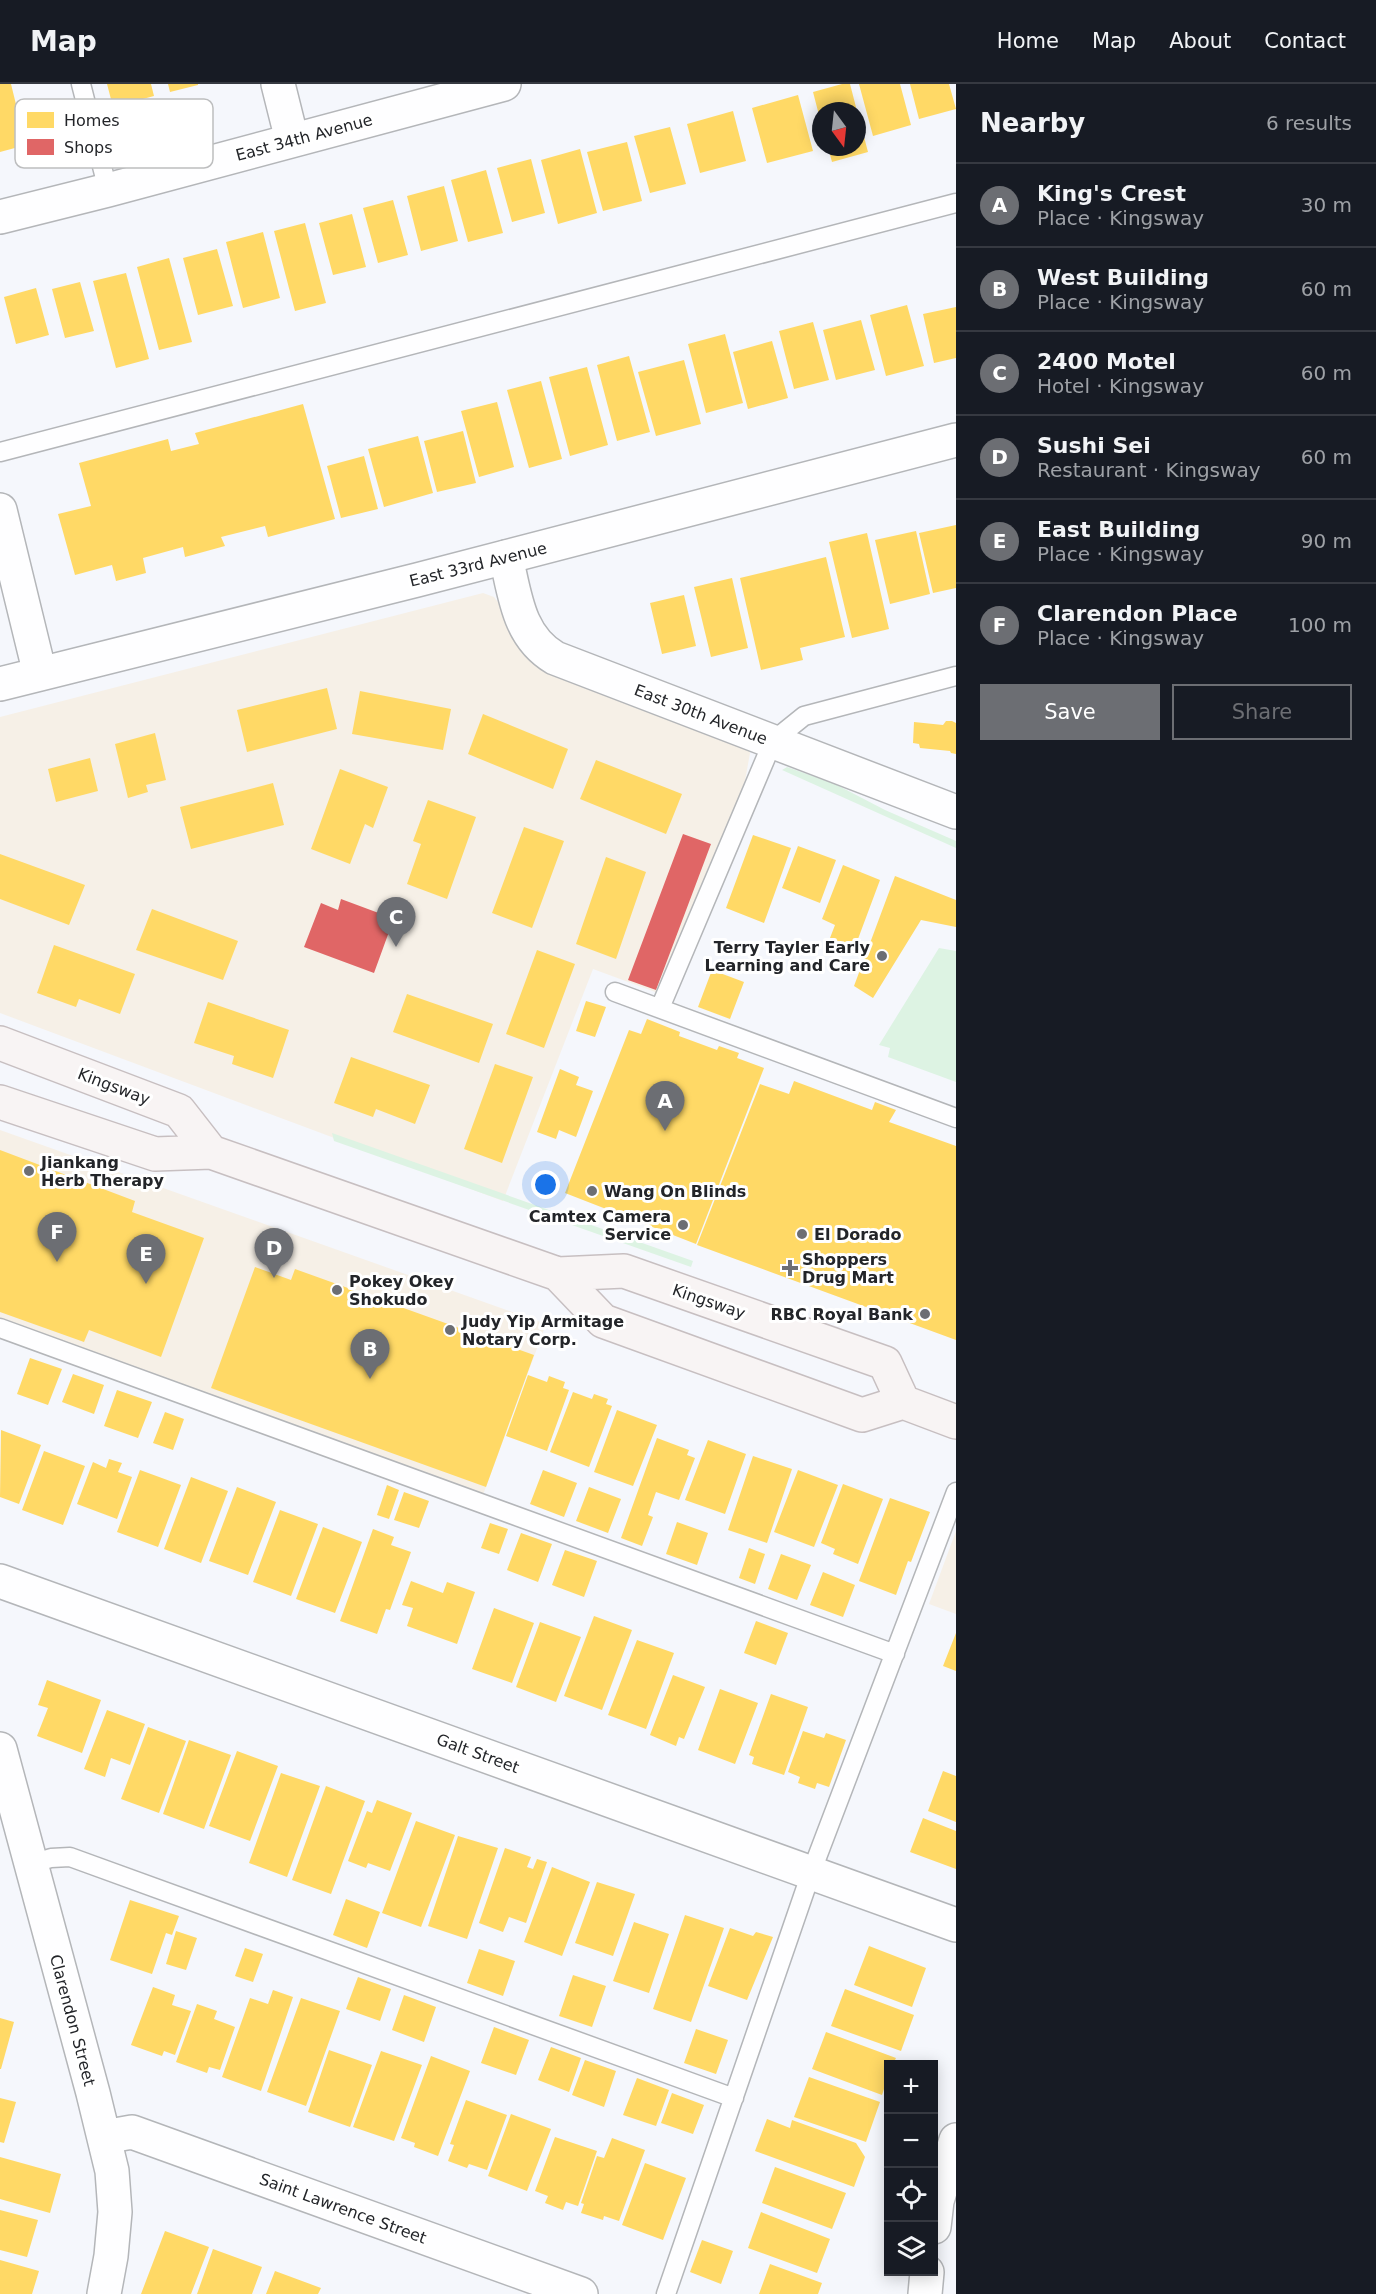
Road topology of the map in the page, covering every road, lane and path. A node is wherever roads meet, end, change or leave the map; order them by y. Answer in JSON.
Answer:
{"nodes":[{"id":1,"x":81,"y":84,"type":"edge"},
{"id":2,"x":278,"y":84,"type":"edge"},
{"id":3,"x":483,"y":87,"type":"edge"},
{"id":4,"x":85,"y":99,"type":"edge"},
{"id":5,"x":292,"y":140,"type":"junction"},
{"id":6,"x":213,"y":161,"type":"edge"},
{"id":7,"x":102,"y":168,"type":"edge"},
{"id":8,"x":189,"y":168,"type":"edge"},
{"id":9,"x":108,"y":190,"type":"junction"},
{"id":10,"x":956,"y":202,"type":"edge"},
{"id":11,"x":0,"y":217,"type":"edge"},
{"id":12,"x":956,"y":440,"type":"edge"},
{"id":13,"x":0,"y":452,"type":"edge"},
{"id":14,"x":0,"y":510,"type":"edge"},
{"id":15,"x":506,"y":557,"type":"junction"},
{"id":16,"x":40,"y":674,"type":"junction"},
{"id":17,"x":956,"y":676,"type":"edge"},
{"id":18,"x":0,"y":684,"type":"edge"},
{"id":19,"x":773,"y":741,"type":"junction"},
{"id":20,"x":956,"y":812,"type":"edge"},
{"id":21,"x":615,"y":992,"type":"dead end"},
{"id":22,"x":660,"y":1008,"type":"junction"},
{"id":23,"x":0,"y":1043,"type":"edge"},
{"id":24,"x":0,"y":1102,"type":"edge"},
{"id":25,"x":956,"y":1118,"type":"edge"},
{"id":26,"x":211,"y":1152,"type":"junction"},
{"id":27,"x":558,"y":1274,"type":"junction"},
{"id":28,"x":0,"y":1328,"type":"edge"},
{"id":29,"x":903,"y":1402,"type":"junction"},
{"id":30,"x":956,"y":1422,"type":"edge"},
{"id":31,"x":956,"y":1492,"type":"edge"},
{"id":32,"x":0,"y":1581,"type":"edge"},
{"id":33,"x":895,"y":1654,"type":"junction"},
{"id":34,"x":0,"y":1749,"type":"edge"},
{"id":35,"x":31,"y":1864,"type":"junction"},
{"id":36,"x":811,"y":1873,"type":"junction"},
{"id":37,"x":956,"y":1925,"type":"edge"},
{"id":38,"x":734,"y":2098,"type":"junction"},
{"id":39,"x":104,"y":2137,"type":"junction"},
{"id":40,"x":956,"y":2140,"type":"edge"},
{"id":41,"x":934,"y":2222,"type":"edge"},
{"id":42,"x":926,"y":2276,"type":"edge"},
{"id":43,"x":104,"y":2294,"type":"edge"},
{"id":44,"x":581,"y":2294,"type":"edge"},
{"id":45,"x":666,"y":2294,"type":"edge"},
{"id":46,"x":924,"y":2294,"type":"edge"}],
"edges":[{"from":1,"to":4,"type":"lane"},
{"from":2,"to":5,"type":"street"},
{"from":3,"to":5,"type":"street","name":"East 34th Avenue"},
{"from":5,"to":6,"type":"street","name":"East 34th Avenue"},
{"from":7,"to":9,"type":"lane"},
{"from":8,"to":9,"type":"street","name":"East 34th Avenue"},
{"from":9,"to":11,"type":"street","name":"East 34th Avenue"},
{"from":10,"to":13,"type":"lane"},
{"from":12,"to":15,"type":"street","name":"East 33rd Avenue"},
{"from":14,"to":16,"type":"street"},
{"from":15,"to":16,"type":"street","name":"East 33rd Avenue"},
{"from":15,"to":19,"type":"street","name":"East 30th Avenue"},
{"from":16,"to":18,"type":"street","name":"East 33rd Avenue"},
{"from":17,"to":19,"type":"lane"},
{"from":19,"to":20,"type":"street","name":"East 30th Avenue"},
{"from":19,"to":22,"type":"lane"},
{"from":21,"to":22,"type":"lane"},
{"from":22,"to":25,"type":"lane"},
{"from":23,"to":26,"type":"main road","name":"Kingsway"},
{"from":24,"to":26,"type":"main road","name":"Kingsway"},
{"from":26,"to":27,"type":"main road","name":"Kingsway"},
{"from":27,"to":29,"type":"main road","name":"Kingsway"},
{"from":27,"to":29,"type":"main road","name":"Kingsway"},
{"from":28,"to":33,"type":"lane"},
{"from":29,"to":30,"type":"main road"},
{"from":31,"to":33,"type":"lane"},
{"from":32,"to":36,"type":"street","name":"Galt Street"},
{"from":33,"to":36,"type":"lane"},
{"from":34,"to":35,"type":"street","name":"Clarendon Street"},
{"from":35,"to":38,"type":"lane"},
{"from":35,"to":39,"type":"street","name":"Clarendon Street"},
{"from":36,"to":37,"type":"street","name":"Galt Street"},
{"from":36,"to":38,"type":"lane"},
{"from":38,"to":45,"type":"lane"},
{"from":39,"to":43,"type":"street","name":"Clarendon Street"},
{"from":39,"to":44,"type":"street","name":"Saint Lawrence Street"},
{"from":40,"to":41,"type":"street"},
{"from":42,"to":46,"type":"street"}]}
